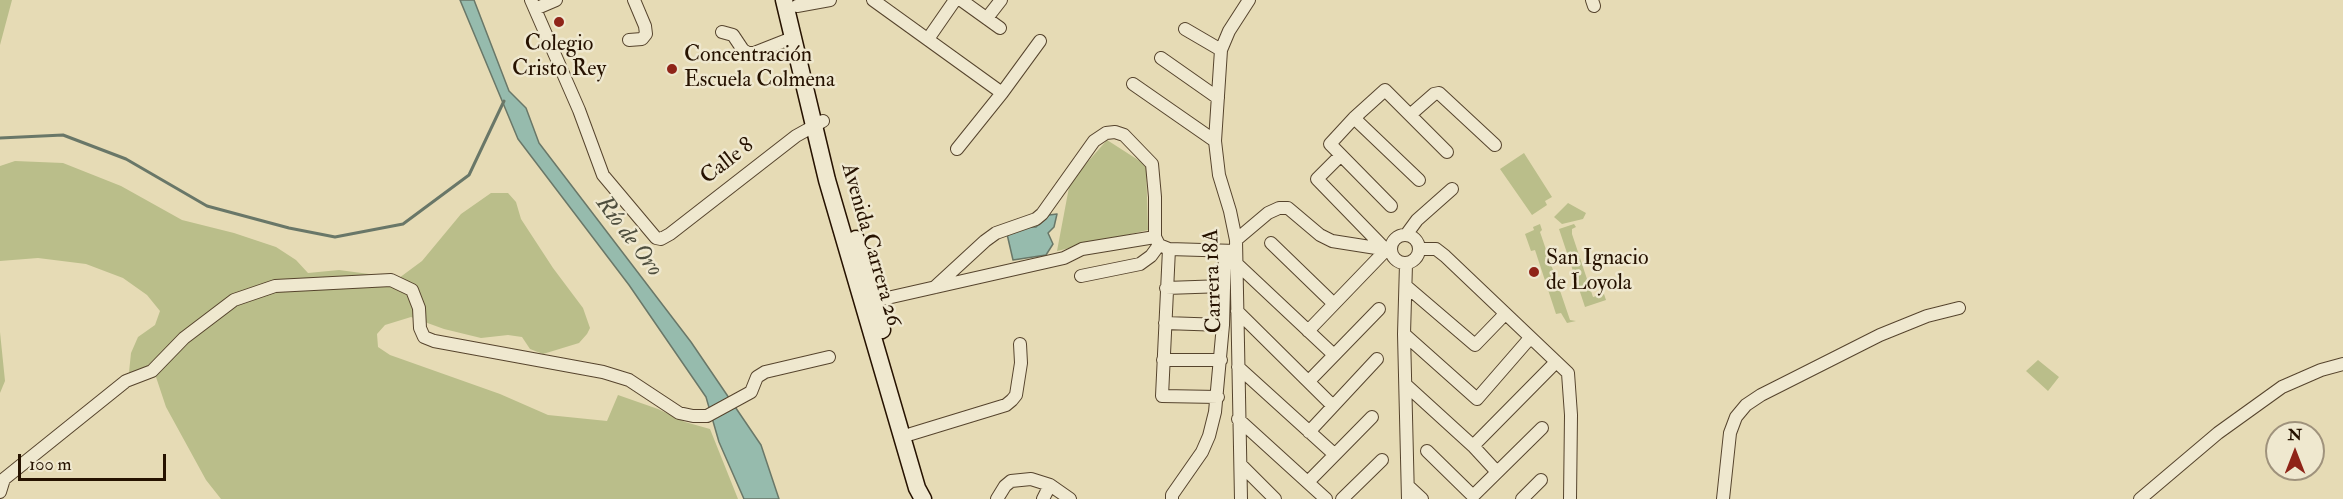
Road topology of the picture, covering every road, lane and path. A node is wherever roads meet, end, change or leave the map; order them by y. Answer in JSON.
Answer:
{"nodes":[{"id":1,"x":556,"y":0,"type":"edge"},
{"id":2,"x":634,"y":0,"type":"edge"},
{"id":3,"x":830,"y":0,"type":"edge"},
{"id":4,"x":873,"y":0,"type":"edge"},
{"id":5,"x":956,"y":0,"type":"edge"},
{"id":6,"x":961,"y":0,"type":"edge"},
{"id":7,"x":1001,"y":0,"type":"edge"},
{"id":8,"x":1249,"y":0,"type":"edge"},
{"id":9,"x":792,"y":2,"type":"edge"},
{"id":10,"x":533,"y":5,"type":"edge"},
{"id":11,"x":987,"y":18,"type":"junction"},
{"id":12,"x":1000,"y":28,"type":"dead end"},
{"id":13,"x":1185,"y":29,"type":"dead end"},
{"id":14,"x":722,"y":32,"type":"dead end"},
{"id":15,"x":792,"y":38,"type":"junction"},
{"id":16,"x":928,"y":39,"type":"junction"},
{"id":17,"x":628,"y":40,"type":"dead end"},
{"id":18,"x":1040,"y":41,"type":"dead end"},
{"id":19,"x":1221,"y":50,"type":"junction"},
{"id":20,"x":1161,"y":58,"type":"dead end"},
{"id":21,"x":1133,"y":84,"type":"dead end"},
{"id":22,"x":1002,"y":93,"type":"junction"},
{"id":23,"x":1218,"y":98,"type":"junction"},
{"id":24,"x":1410,"y":115,"type":"junction"},
{"id":25,"x":1354,"y":118,"type":"junction"},
{"id":26,"x":818,"y":123,"type":"junction"},
{"id":27,"x":1215,"y":141,"type":"junction"},
{"id":28,"x":1495,"y":146,"type":"dead end"},
{"id":29,"x":957,"y":149,"type":"dead end"},
{"id":30,"x":1447,"y":152,"type":"dead end"},
{"id":31,"x":1340,"y":156,"type":"junction"},
{"id":32,"x":1419,"y":180,"type":"dead end"},
{"id":33,"x":1452,"y":189,"type":"dead end"},
{"id":34,"x":1391,"y":206,"type":"dead end"},
{"id":35,"x":1406,"y":235,"type":"junction"},
{"id":36,"x":1161,"y":243,"type":"junction"},
{"id":37,"x":1271,"y":243,"type":"dead end"},
{"id":38,"x":1420,"y":249,"type":"junction"},
{"id":39,"x":1388,"y":250,"type":"junction"},
{"id":40,"x":1233,"y":251,"type":"junction"},
{"id":41,"x":1406,"y":264,"type":"junction"},
{"id":42,"x":1081,"y":276,"type":"dead end"},
{"id":43,"x":1224,"y":286,"type":"junction"},
{"id":44,"x":1406,"y":286,"type":"junction"},
{"id":45,"x":935,"y":287,"type":"junction"},
{"id":46,"x":1166,"y":288,"type":"junction"},
{"id":47,"x":874,"y":302,"type":"junction"},
{"id":48,"x":1334,"y":304,"type":"junction"},
{"id":49,"x":1959,"y":308,"type":"dead end"},
{"id":50,"x":1378,"y":309,"type":"dead end"},
{"id":51,"x":1237,"y":311,"type":"junction"},
{"id":52,"x":1505,"y":314,"type":"junction"},
{"id":53,"x":1165,"y":323,"type":"junction"},
{"id":54,"x":1223,"y":325,"type":"junction"},
{"id":55,"x":1308,"y":331,"type":"junction"},
{"id":56,"x":1404,"y":334,"type":"junction"},
{"id":57,"x":1530,"y":338,"type":"junction"},
{"id":58,"x":1020,"y":344,"type":"dead end"},
{"id":59,"x":1334,"y":355,"type":"junction"},
{"id":60,"x":829,"y":357,"type":"dead end"},
{"id":61,"x":1377,"y":359,"type":"dead end"},
{"id":62,"x":1163,"y":360,"type":"junction"},
{"id":63,"x":1221,"y":360,"type":"junction"},
{"id":64,"x":1556,"y":362,"type":"junction"},
{"id":65,"x":2343,"y":364,"type":"edge"},
{"id":66,"x":1238,"y":367,"type":"junction"},
{"id":67,"x":1309,"y":381,"type":"junction"},
{"id":68,"x":1406,"y":385,"type":"junction"},
{"id":69,"x":1218,"y":397,"type":"junction"},
{"id":70,"x":1333,"y":406,"type":"junction"},
{"id":71,"x":1372,"y":417,"type":"dead end"},
{"id":72,"x":1238,"y":419,"type":"junction"},
{"id":73,"x":1542,"y":428,"type":"dead end"},
{"id":74,"x":1309,"y":432,"type":"junction"},
{"id":75,"x":911,"y":434,"type":"junction"},
{"id":76,"x":1473,"y":446,"type":"junction"},
{"id":77,"x":1427,"y":451,"type":"dead end"},
{"id":78,"x":1334,"y":454,"type":"junction"},
{"id":79,"x":1382,"y":460,"type":"dead end"},
{"id":80,"x":1241,"y":465,"type":"junction"},
{"id":81,"x":1497,"y":472,"type":"junction"},
{"id":82,"x":1541,"y":480,"type":"dead end"},
{"id":83,"x":1308,"y":482,"type":"junction"},
{"id":84,"x":1050,"y":485,"type":"junction"},
{"id":85,"x":1408,"y":486,"type":"junction"},
{"id":86,"x":0,"y":492,"type":"edge"},
{"id":87,"x":1169,"y":498,"type":"edge"},
{"id":88,"x":925,"y":499,"type":"edge"},
{"id":89,"x":998,"y":499,"type":"edge"},
{"id":90,"x":1042,"y":499,"type":"edge"},
{"id":91,"x":1070,"y":499,"type":"edge"},
{"id":92,"x":1241,"y":499,"type":"edge"},
{"id":93,"x":1275,"y":499,"type":"edge"},
{"id":94,"x":1326,"y":499,"type":"edge"},
{"id":95,"x":1342,"y":499,"type":"edge"},
{"id":96,"x":1408,"y":499,"type":"edge"},
{"id":97,"x":1422,"y":499,"type":"edge"},
{"id":98,"x":1522,"y":499,"type":"edge"},
{"id":99,"x":1570,"y":499,"type":"edge"},
{"id":100,"x":1723,"y":499,"type":"edge"},
{"id":101,"x":2140,"y":499,"type":"edge"}],
"edges":[{"from":1,"to":10,"type":"street"},
{"from":2,"to":17,"type":"street"},
{"from":3,"to":9,"type":"street"},
{"from":4,"to":16,"type":"street"},
{"from":5,"to":16,"type":"street"},
{"from":6,"to":11,"type":"street"},
{"from":7,"to":11,"type":"street"},
{"from":8,"to":19,"type":"street","name":"Carrera 18A"},
{"from":9,"to":15,"type":"main road","name":"Avenida Carrera 26"},
{"from":9,"to":26,"type":"main road","name":"Avenida Carrera 26"},
{"from":10,"to":26,"type":"street","name":"Calle 8"},
{"from":11,"to":12,"type":"street"},
{"from":13,"to":19,"type":"street"},
{"from":14,"to":15,"type":"street"},
{"from":15,"to":26,"type":"main road","name":"Avenida Carrera 26"},
{"from":16,"to":22,"type":"street"},
{"from":18,"to":22,"type":"street"},
{"from":19,"to":23,"type":"street","name":"Carrera 18A"},
{"from":20,"to":23,"type":"street"},
{"from":21,"to":27,"type":"street"},
{"from":22,"to":29,"type":"street"},
{"from":23,"to":27,"type":"street","name":"Carrera 18A"},
{"from":24,"to":25,"type":"street"},
{"from":24,"to":28,"type":"street"},
{"from":24,"to":30,"type":"street"},
{"from":25,"to":31,"type":"street"},
{"from":25,"to":32,"type":"street"},
{"from":26,"to":47,"type":"main road","name":"Avenida Carrera 26"},
{"from":26,"to":88,"type":"main road","name":"Avenida Carrera 26"},
{"from":27,"to":40,"type":"street","name":"Carrera 18A"},
{"from":31,"to":34,"type":"street"},
{"from":31,"to":39,"type":"street"},
{"from":33,"to":35,"type":"street"},
{"from":35,"to":38,"type":"street"},
{"from":35,"to":39,"type":"street"},
{"from":36,"to":40,"type":"street"},
{"from":36,"to":42,"type":"street"},
{"from":36,"to":45,"type":"street"},
{"from":36,"to":45,"type":"street"},
{"from":36,"to":46,"type":"street"},
{"from":37,"to":48,"type":"street"},
{"from":38,"to":41,"type":"street"},
{"from":38,"to":52,"type":"street"},
{"from":39,"to":40,"type":"street"},
{"from":39,"to":41,"type":"street"},
{"from":39,"to":48,"type":"street"},
{"from":40,"to":43,"type":"street"},
{"from":40,"to":51,"type":"street","name":"Carrera 18A"},
{"from":40,"to":55,"type":"street"},
{"from":41,"to":44,"type":"street"},
{"from":43,"to":46,"type":"street"},
{"from":43,"to":54,"type":"street"},
{"from":44,"to":52,"type":"street"},
{"from":44,"to":56,"type":"street"},
{"from":45,"to":47,"type":"street"},
{"from":46,"to":53,"type":"street"},
{"from":47,"to":75,"type":"main road","name":"Avenida Carrera 26"},
{"from":48,"to":55,"type":"street"},
{"from":49,"to":100,"type":"street"},
{"from":50,"to":59,"type":"street"},
{"from":51,"to":66,"type":"street","name":"Carrera 18A"},
{"from":51,"to":67,"type":"street"},
{"from":52,"to":57,"type":"street"},
{"from":53,"to":54,"type":"street"},
{"from":53,"to":62,"type":"street"},
{"from":54,"to":63,"type":"street"},
{"from":55,"to":59,"type":"street"},
{"from":56,"to":57,"type":"street"},
{"from":56,"to":68,"type":"street"},
{"from":57,"to":64,"type":"street"},
{"from":58,"to":75,"type":"street"},
{"from":59,"to":67,"type":"street"},
{"from":60,"to":86,"type":"street"},
{"from":61,"to":70,"type":"street"},
{"from":62,"to":63,"type":"street"},
{"from":62,"to":69,"type":"street"},
{"from":63,"to":69,"type":"street"},
{"from":64,"to":76,"type":"street"},
{"from":64,"to":99,"type":"street"},
{"from":65,"to":101,"type":"street"},
{"from":66,"to":72,"type":"street","name":"Carrera 18A"},
{"from":66,"to":74,"type":"street"},
{"from":67,"to":70,"type":"street"},
{"from":68,"to":76,"type":"street"},
{"from":68,"to":85,"type":"street"},
{"from":69,"to":87,"type":"street"},
{"from":70,"to":74,"type":"street"},
{"from":71,"to":78,"type":"street"},
{"from":72,"to":80,"type":"street","name":"Carrera 18A"},
{"from":72,"to":83,"type":"street"},
{"from":73,"to":81,"type":"street"},
{"from":74,"to":78,"type":"street"},
{"from":75,"to":88,"type":"main road","name":"Avenida Carrera 26"},
{"from":76,"to":81,"type":"street"},
{"from":77,"to":81,"type":"street"},
{"from":78,"to":83,"type":"street"},
{"from":79,"to":95,"type":"street"},
{"from":80,"to":92,"type":"street","name":"Carrera 18A"},
{"from":80,"to":93,"type":"street"},
{"from":82,"to":98,"type":"street"},
{"from":83,"to":94,"type":"street"},
{"from":84,"to":89,"type":"street"},
{"from":84,"to":90,"type":"street"},
{"from":84,"to":91,"type":"street"},
{"from":85,"to":96,"type":"street"},
{"from":85,"to":97,"type":"street"}]}
